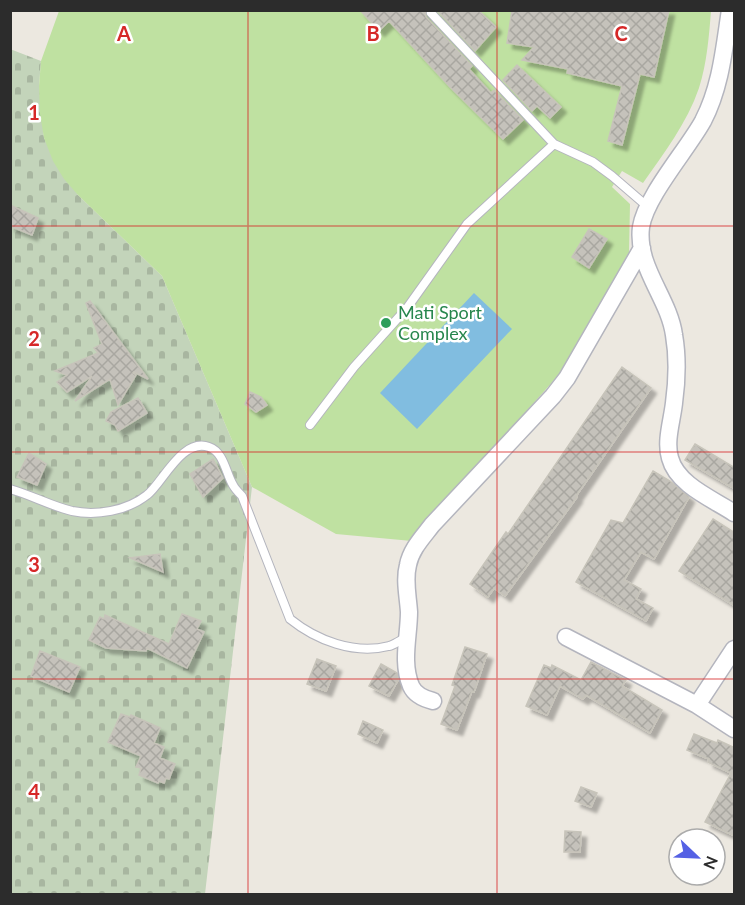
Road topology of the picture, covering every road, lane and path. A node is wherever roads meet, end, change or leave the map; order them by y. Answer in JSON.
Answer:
{"nodes":[{"id":1,"x":730,"y":10,"type":"edge"},
{"id":2,"x":431,"y":13,"type":"dead end"},
{"id":3,"x":729,"y":60,"type":"edge"},
{"id":4,"x":554,"y":144,"type":"junction"},
{"id":5,"x":648,"y":207,"type":"junction"},
{"id":6,"x":642,"y":248,"type":"junction"},
{"id":7,"x":310,"y":425,"type":"dead end"},
{"id":8,"x":10,"y":489,"type":"edge"},
{"id":9,"x":735,"y":513,"type":"edge"},
{"id":10,"x":566,"y":637,"type":"dead end"},
{"id":11,"x":406,"y":638,"type":"junction"},
{"id":12,"x":735,"y":649,"type":"edge"},
{"id":13,"x":434,"y":701,"type":"dead end"},
{"id":14,"x":697,"y":705,"type":"junction"},
{"id":15,"x":735,"y":729,"type":"edge"}],
"edges":[{"from":1,"to":3,"type":"street"},
{"from":2,"to":4,"type":"lane"},
{"from":3,"to":5,"type":"street"},
{"from":4,"to":5,"type":"lane"},
{"from":4,"to":7,"type":"lane"},
{"from":5,"to":6,"type":"street"},
{"from":6,"to":9,"type":"street"},
{"from":6,"to":11,"type":"street"},
{"from":8,"to":11,"type":"lane"},
{"from":10,"to":14,"type":"street"},
{"from":11,"to":13,"type":"street"},
{"from":12,"to":14,"type":"street"},
{"from":14,"to":15,"type":"street"}]}
